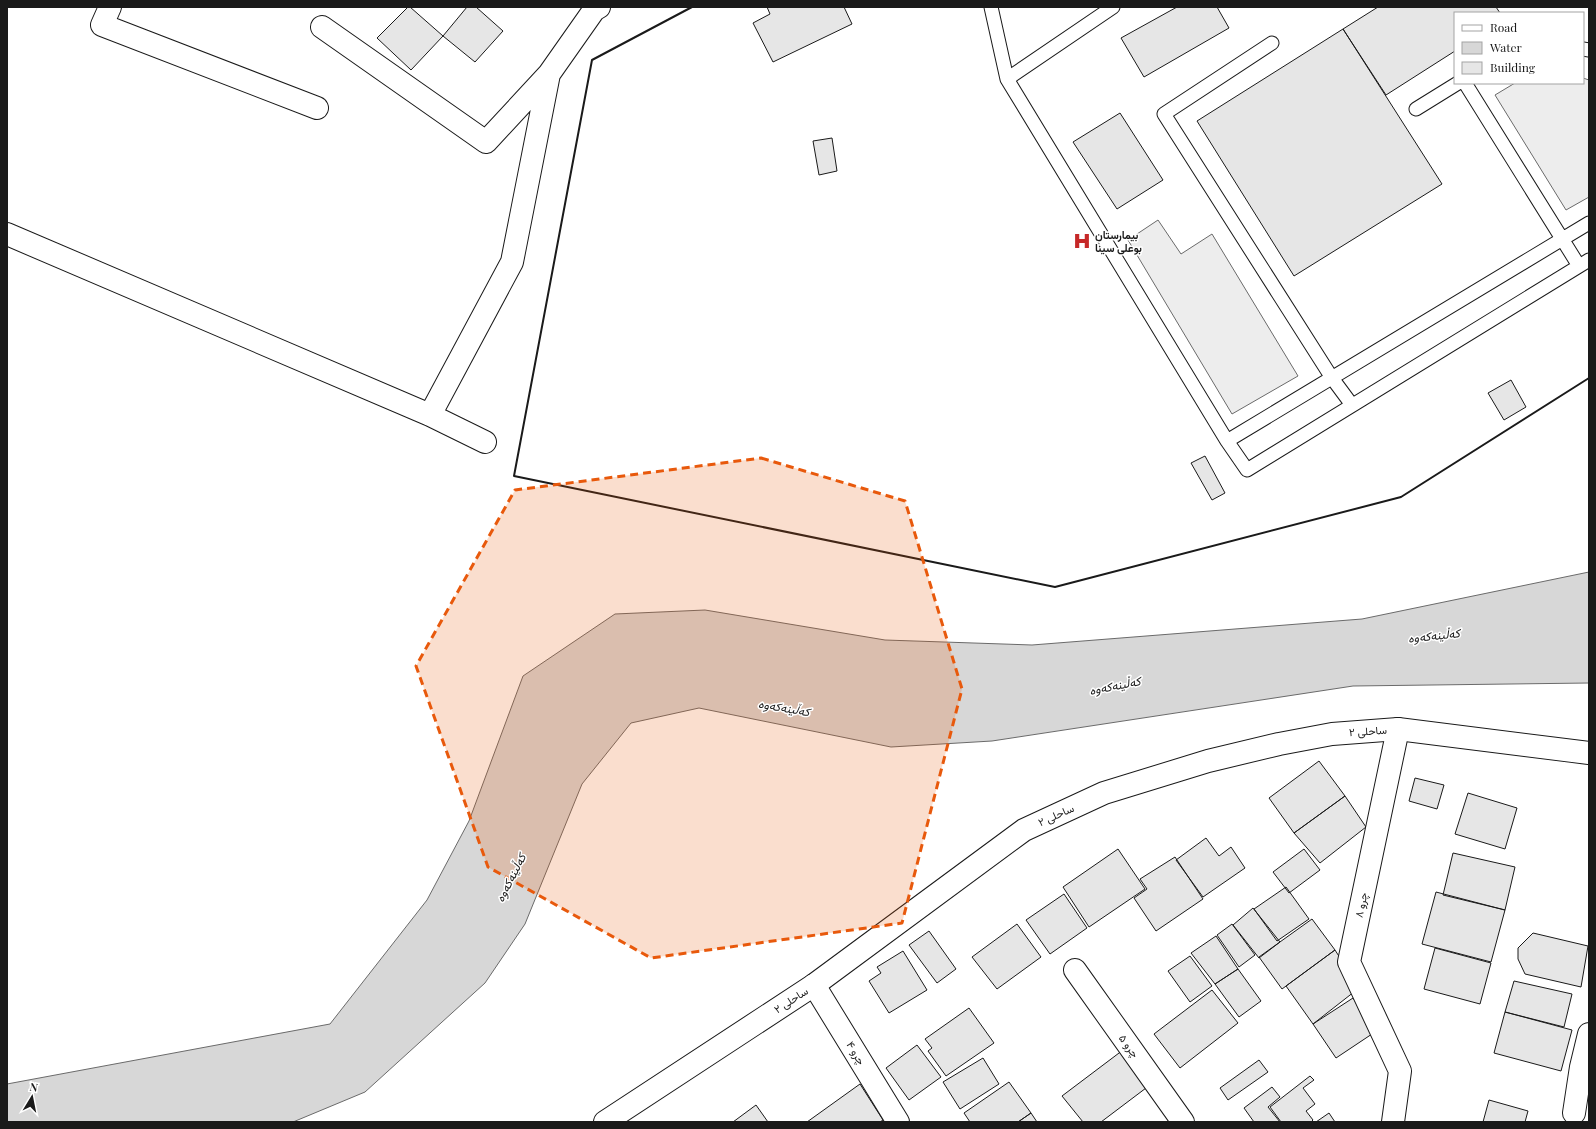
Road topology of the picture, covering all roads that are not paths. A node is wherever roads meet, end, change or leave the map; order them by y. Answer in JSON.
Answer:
{"nodes":[{"id":1,"x":110,"y":7,"type":"edge"},
{"id":2,"x":599,"y":7,"type":"edge"},
{"id":3,"x":992,"y":7,"type":"edge"},
{"id":4,"x":1113,"y":7,"type":"edge"},
{"id":5,"x":322,"y":27,"type":"dead end"},
{"id":6,"x":1272,"y":43,"type":"dead end"},
{"id":7,"x":549,"y":74,"type":"junction"},
{"id":8,"x":1007,"y":79,"type":"junction"},
{"id":9,"x":1456,"y":84,"type":"edge"},
{"id":10,"x":1466,"y":84,"type":"edge"},
{"id":11,"x":317,"y":108,"type":"dead end"},
{"id":12,"x":1416,"y":110,"type":"dead end"},
{"id":13,"x":1589,"y":223,"type":"edge"},
{"id":14,"x":7,"y":234,"type":"edge"},
{"id":15,"x":1562,"y":239,"type":"junction"},
{"id":16,"x":1584,"y":263,"type":"edge"},
{"id":17,"x":1332,"y":378,"type":"junction"},
{"id":18,"x":1352,"y":405,"type":"junction"},
{"id":19,"x":430,"y":415,"type":"junction"},
{"id":20,"x":1227,"y":441,"type":"junction"},
{"id":21,"x":485,"y":442,"type":"dead end"},
{"id":22,"x":1398,"y":729,"type":"junction"},
{"id":23,"x":1589,"y":753,"type":"edge"},
{"id":24,"x":1075,"y":970,"type":"dead end"},
{"id":25,"x":814,"y":985,"type":"junction"},
{"id":26,"x":1589,"y":1034,"type":"edge"},
{"id":27,"x":1585,"y":1068,"type":"edge"},
{"id":28,"x":1574,"y":1113,"type":"dead end"},
{"id":29,"x":605,"y":1122,"type":"edge"},
{"id":30,"x":898,"y":1122,"type":"edge"},
{"id":31,"x":1183,"y":1122,"type":"edge"},
{"id":32,"x":1393,"y":1122,"type":"edge"}],
"edges":[{"from":1,"to":11,"type":"street"},
{"from":2,"to":7,"type":"street"},
{"from":3,"to":8,"type":"lane"},
{"from":4,"to":8,"type":"lane"},
{"from":5,"to":7,"type":"street"},
{"from":6,"to":17,"type":"lane"},
{"from":7,"to":19,"type":"street"},
{"from":8,"to":20,"type":"lane"},
{"from":9,"to":12,"type":"lane"},
{"from":10,"to":15,"type":"lane"},
{"from":13,"to":15,"type":"lane"},
{"from":14,"to":19,"type":"street"},
{"from":15,"to":16,"type":"lane"},
{"from":15,"to":17,"type":"lane"},
{"from":16,"to":18,"type":"lane"},
{"from":17,"to":18,"type":"lane"},
{"from":17,"to":20,"type":"lane"},
{"from":18,"to":20,"type":"lane"},
{"from":19,"to":21,"type":"street"},
{"from":22,"to":23,"type":"street","name":"ساحلی ۲"},
{"from":22,"to":25,"type":"street","name":"ساحلی ۲"},
{"from":22,"to":32,"type":"street","name":"چرو ۸"},
{"from":24,"to":31,"type":"street","name":"چرو ۵"},
{"from":25,"to":29,"type":"street","name":"ساحلی ۲"},
{"from":25,"to":30,"type":"street","name":"چرو ۴"},
{"from":26,"to":27,"type":"street"},
{"from":27,"to":28,"type":"street"}]}
